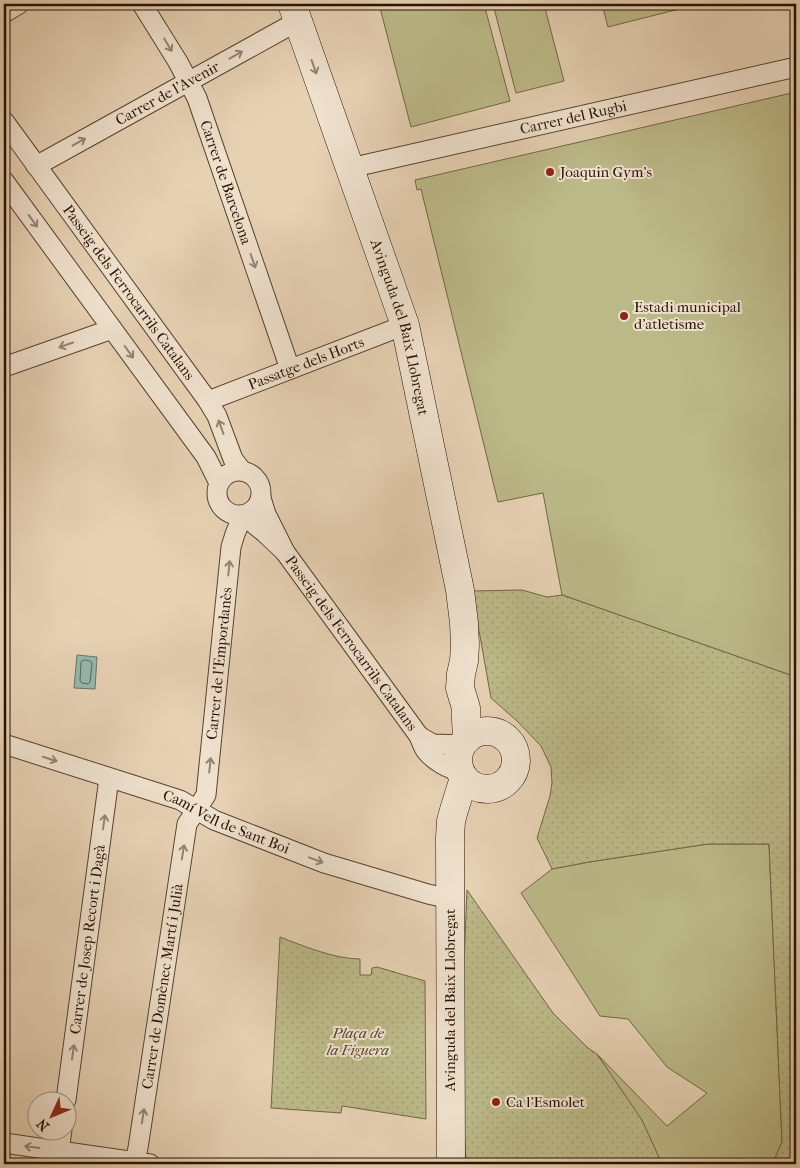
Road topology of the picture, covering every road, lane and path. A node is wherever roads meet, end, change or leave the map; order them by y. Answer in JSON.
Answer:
{"nodes":[{"id":1,"x":19,"y":4,"type":"edge"},
{"id":2,"x":142,"y":4,"type":"edge"},
{"id":3,"x":295,"y":12,"type":"edge"},
{"id":4,"x":4,"y":13,"type":"edge"},
{"id":5,"x":796,"y":67,"type":"edge"},
{"id":6,"x":188,"y":82,"type":"junction"},
{"id":7,"x":4,"y":122,"type":"edge"},
{"id":8,"x":36,"y":166,"type":"junction"},
{"id":9,"x":350,"y":168,"type":"junction"},
{"id":10,"x":4,"y":181,"type":"edge"},
{"id":11,"x":404,"y":325,"type":"junction"},
{"id":12,"x":112,"y":329,"type":"junction"},
{"id":13,"x":4,"y":367,"type":"edge"},
{"id":14,"x":290,"y":369,"type":"junction"},
{"id":15,"x":208,"y":401,"type":"junction"},
{"id":16,"x":242,"y":471,"type":"junction"},
{"id":17,"x":219,"y":483,"type":"junction"},
{"id":18,"x":260,"y":498,"type":"junction"},
{"id":19,"x":243,"y":515,"type":"junction"},
{"id":20,"x":285,"y":552,"type":"junction"},
{"id":21,"x":464,"y":661,"type":"junction"},
{"id":22,"x":500,"y":734,"type":"junction"},
{"id":23,"x":419,"y":736,"type":"junction"},
{"id":24,"x":4,"y":744,"type":"edge"},
{"id":25,"x":464,"y":758,"type":"junction"},
{"id":26,"x":110,"y":778,"type":"junction"},
{"id":27,"x":494,"y":789,"type":"junction"},
{"id":28,"x":196,"y":810,"type":"junction"},
{"id":29,"x":450,"y":836,"type":"junction"},
{"id":30,"x":450,"y":899,"type":"junction"},
{"id":31,"x":67,"y":1090,"type":"edge"},
{"id":32,"x":61,"y":1140,"type":"edge"},
{"id":33,"x":4,"y":1143,"type":"edge"},
{"id":34,"x":59,"y":1151,"type":"junction"},
{"id":35,"x":139,"y":1164,"type":"edge"},
{"id":36,"x":451,"y":1164,"type":"edge"}],
"edges":[{"from":1,"to":4,"type":"street"},
{"from":2,"to":6,"type":"street","name":"Carrer de Barcelona","one_way":true},
{"from":6,"to":3,"type":"street","name":"Carrer de l'Avenir","one_way":true},
{"from":3,"to":9,"type":"main road","name":"Avinguda del Baix Llobregat","one_way":true},
{"from":5,"to":9,"type":"street","name":"Carrer del Rugbi"},
{"from":8,"to":6,"type":"street","name":"Carrer de l'Avenir","one_way":true},
{"from":6,"to":14,"type":"street","name":"Carrer de Barcelona","one_way":true},
{"from":7,"to":8,"type":"street","name":"Passeig dels Ferrocarrils Catalans"},
{"from":8,"to":15,"type":"street","name":"Passeig dels Ferrocarrils Catalans"},
{"from":9,"to":11,"type":"main road","name":"Avinguda del Baix Llobregat"},
{"from":10,"to":12,"type":"street","one_way":true},
{"from":11,"to":14,"type":"street","name":"Passatge dels Horts"},
{"from":11,"to":21,"type":"main road","name":"Avinguda del Baix Llobregat"},
{"from":12,"to":13,"type":"street","one_way":true},
{"from":12,"to":17,"type":"street","one_way":true},
{"from":14,"to":15,"type":"street","name":"Passatge dels Horts"},
{"from":16,"to":15,"type":"street","name":"Passeig dels Ferrocarrils Catalans","one_way":true},
{"from":16,"to":17,"type":"street"},
{"from":16,"to":18,"type":"street"},
{"from":17,"to":19,"type":"street"},
{"from":18,"to":19,"type":"street"},
{"from":18,"to":20,"type":"street","name":"Passeig dels Ferrocarrils Catalans"},
{"from":19,"to":20,"type":"street","name":"Passeig dels Ferrocarrils Catalans"},
{"from":28,"to":19,"type":"street","name":"Carrer de l'Empordanès","one_way":true},
{"from":20,"to":23,"type":"street","name":"Passeig dels Ferrocarrils Catalans"},
{"from":21,"to":22,"type":"main road","name":"Avinguda del Baix Llobregat"},
{"from":21,"to":25,"type":"main road","name":"Avinguda del Baix Llobregat"},
{"from":22,"to":25,"type":"main road"},
{"from":22,"to":27,"type":"main road"},
{"from":23,"to":25,"type":"street","name":"Passeig dels Ferrocarrils Catalans"},
{"from":23,"to":25,"type":"street","name":"Passeig dels Ferrocarrils Catalans"},
{"from":24,"to":26,"type":"street","name":"Camí Vell de Sant Boi","one_way":true},
{"from":25,"to":27,"type":"main road"},
{"from":25,"to":29,"type":"main road","name":"Avinguda del Baix Llobregat"},
{"from":26,"to":28,"type":"street","name":"Camí Vell de Sant Boi"},
{"from":31,"to":26,"type":"street","name":"Carrer de Josep Recort i Dagà","one_way":true},
{"from":27,"to":29,"type":"main road"},
{"from":28,"to":30,"type":"street","name":"Camí Vell de Sant Boi","one_way":true},
{"from":35,"to":28,"type":"street","name":"Carrer de Domènec Martí i Julià","one_way":true},
{"from":29,"to":30,"type":"main road","name":"Avinguda del Baix Llobregat"},
{"from":30,"to":36,"type":"main road","name":"Avinguda del Baix Llobregat"},
{"from":32,"to":34,"type":"street"},
{"from":34,"to":33,"type":"street","one_way":true},
{"from":34,"to":35,"type":"street"}]}
